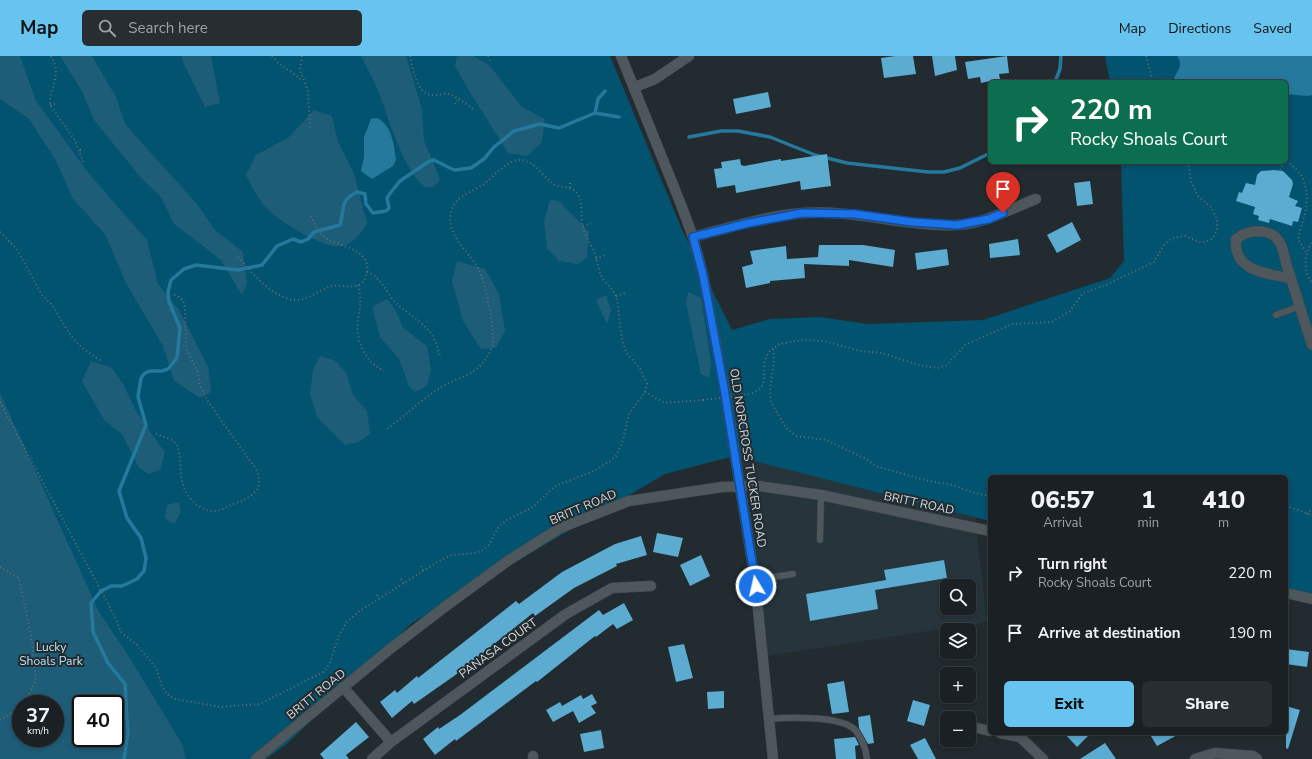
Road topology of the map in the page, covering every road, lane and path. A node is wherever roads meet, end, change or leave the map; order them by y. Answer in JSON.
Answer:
{"nodes":[{"id":1,"x":51,"y":56,"type":"edge"},
{"id":2,"x":272,"y":56,"type":"edge"},
{"id":3,"x":302,"y":56,"type":"edge"},
{"id":4,"x":410,"y":56,"type":"edge"},
{"id":5,"x":488,"y":56,"type":"edge"},
{"id":6,"x":622,"y":56,"type":"edge"},
{"id":7,"x":689,"y":56,"type":"edge"},
{"id":8,"x":1146,"y":56,"type":"edge"},
{"id":9,"x":491,"y":62,"type":"dead end"},
{"id":10,"x":303,"y":80,"type":"junction"},
{"id":11,"x":1152,"y":80,"type":"edge"},
{"id":12,"x":635,"y":87,"type":"junction"},
{"id":13,"x":459,"y":99,"type":"junction"},
{"id":14,"x":55,"y":104,"type":"dead end"},
{"id":15,"x":455,"y":104,"type":"dead end"},
{"id":16,"x":50,"y":105,"type":"junction"},
{"id":17,"x":473,"y":109,"type":"dead end"},
{"id":18,"x":310,"y":128,"type":"dead end"},
{"id":19,"x":84,"y":149,"type":"dead end"},
{"id":20,"x":80,"y":150,"type":"junction"},
{"id":21,"x":83,"y":162,"type":"dead end"},
{"id":22,"x":1188,"y":164,"type":"edge"},
{"id":23,"x":1284,"y":164,"type":"edge"},
{"id":24,"x":1288,"y":164,"type":"edge"},
{"id":25,"x":1280,"y":170,"type":"dead end"},
{"id":26,"x":570,"y":181,"type":"dead end"},
{"id":27,"x":570,"y":188,"type":"junction"},
{"id":28,"x":1036,"y":199,"type":"dead end"},
{"id":29,"x":1309,"y":199,"type":"junction"},
{"id":30,"x":1312,"y":199,"type":"edge"},
{"id":31,"x":310,"y":213,"type":"dead end"},
{"id":32,"x":591,"y":224,"type":"dead end"},
{"id":33,"x":583,"y":226,"type":"junction"},
{"id":34,"x":0,"y":232,"type":"edge"},
{"id":35,"x":693,"y":237,"type":"junction"},
{"id":36,"x":1312,"y":243,"type":"edge"},
{"id":37,"x":1307,"y":254,"type":"junction"},
{"id":38,"x":605,"y":255,"type":"dead end"},
{"id":39,"x":238,"y":257,"type":"dead end"},
{"id":40,"x":596,"y":259,"type":"junction"},
{"id":41,"x":367,"y":272,"type":"junction"},
{"id":42,"x":1291,"y":278,"type":"junction"},
{"id":43,"x":1312,"y":282,"type":"edge"},
{"id":44,"x":358,"y":285,"type":"junction"},
{"id":45,"x":172,"y":293,"type":"dead end"},
{"id":46,"x":625,"y":293,"type":"dead end"},
{"id":47,"x":616,"y":296,"type":"junction"},
{"id":48,"x":1300,"y":306,"type":"junction"},
{"id":49,"x":1276,"y":315,"type":"dead end"},
{"id":50,"x":1312,"y":346,"type":"edge"},
{"id":51,"x":772,"y":350,"type":"junction"},
{"id":52,"x":440,"y":356,"type":"dead end"},
{"id":53,"x":101,"y":361,"type":"dead end"},
{"id":54,"x":384,"y":371,"type":"dead end"},
{"id":55,"x":645,"y":392,"type":"junction"},
{"id":56,"x":0,"y":402,"type":"edge"},
{"id":57,"x":387,"y":429,"type":"dead end"},
{"id":58,"x":156,"y":434,"type":"dead end"},
{"id":59,"x":740,"y":485,"type":"junction"},
{"id":60,"x":821,"y":495,"type":"junction"},
{"id":61,"x":988,"y":496,"type":"edge"},
{"id":62,"x":1288,"y":507,"type":"edge"},
{"id":63,"x":1312,"y":509,"type":"edge"},
{"id":64,"x":1307,"y":514,"type":"junction"},
{"id":65,"x":1312,"y":515,"type":"edge"},
{"id":66,"x":988,"y":531,"type":"edge"},
{"id":67,"x":820,"y":540,"type":"dead end"},
{"id":68,"x":421,"y":566,"type":"dead end"},
{"id":69,"x":0,"y":568,"type":"edge"},
{"id":70,"x":424,"y":571,"type":"junction"},
{"id":71,"x":793,"y":574,"type":"dead end"},
{"id":72,"x":401,"y":579,"type":"dead end"},
{"id":73,"x":755,"y":580,"type":"junction"},
{"id":74,"x":404,"y":583,"type":"junction"},
{"id":75,"x":651,"y":586,"type":"dead end"},
{"id":76,"x":1288,"y":593,"type":"edge"},
{"id":77,"x":377,"y":595,"type":"dead end"},
{"id":78,"x":379,"y":599,"type":"junction"},
{"id":79,"x":1312,"y":599,"type":"edge"},
{"id":80,"x":344,"y":688,"type":"junction"},
{"id":81,"x":28,"y":695,"type":"edge"},
{"id":82,"x":12,"y":713,"type":"edge"},
{"id":83,"x":769,"y":719,"type":"junction"},
{"id":84,"x":0,"y":720,"type":"edge"},
{"id":85,"x":976,"y":728,"type":"edge"},
{"id":86,"x":988,"y":731,"type":"edge"},
{"id":87,"x":1010,"y":735,"type":"edge"},
{"id":88,"x":391,"y":742,"type":"junction"},
{"id":89,"x":256,"y":759,"type":"edge"},
{"id":90,"x":372,"y":759,"type":"edge"},
{"id":91,"x":773,"y":759,"type":"edge"},
{"id":92,"x":867,"y":759,"type":"edge"},
{"id":93,"x":1043,"y":759,"type":"edge"},
{"id":94,"x":1195,"y":759,"type":"edge"},
{"id":95,"x":1257,"y":759,"type":"edge"}],
"edges":[{"from":1,"to":16,"type":"path"},
{"from":2,"to":10,"type":"path"},
{"from":3,"to":10,"type":"path"},
{"from":4,"to":13,"type":"path"},
{"from":5,"to":9,"type":"path"},
{"from":6,"to":12,"type":"street","name":"OLD NORCROSS TUCKER ROAD"},
{"from":7,"to":12,"type":"street"},
{"from":8,"to":11,"type":"path"},
{"from":10,"to":18,"type":"path"},
{"from":12,"to":35,"type":"street","name":"OLD NORCROSS TUCKER ROAD"},
{"from":13,"to":15,"type":"path"},
{"from":13,"to":17,"type":"path"},
{"from":14,"to":16,"type":"path"},
{"from":16,"to":20,"type":"path"},
{"from":19,"to":20,"type":"path"},
{"from":20,"to":21,"type":"path"},
{"from":22,"to":51,"type":"path"},
{"from":23,"to":25,"type":"path"},
{"from":24,"to":29,"type":"path"},
{"from":26,"to":27,"type":"path"},
{"from":27,"to":33,"type":"path"},
{"from":27,"to":57,"type":"path"},
{"from":28,"to":35,"type":"street"},
{"from":29,"to":30,"type":"path"},
{"from":29,"to":37,"type":"path"},
{"from":31,"to":41,"type":"path"},
{"from":32,"to":33,"type":"path"},
{"from":33,"to":40,"type":"path"},
{"from":34,"to":53,"type":"path"},
{"from":35,"to":59,"type":"street","name":"OLD NORCROSS TUCKER ROAD"},
{"from":36,"to":37,"type":"path"},
{"from":37,"to":43,"type":"path"},
{"from":38,"to":40,"type":"path"},
{"from":39,"to":44,"type":"path"},
{"from":40,"to":47,"type":"path"},
{"from":41,"to":44,"type":"path"},
{"from":41,"to":52,"type":"path"},
{"from":42,"to":42,"type":"street"},
{"from":42,"to":48,"type":"street"},
{"from":44,"to":54,"type":"path"},
{"from":45,"to":58,"type":"path"},
{"from":46,"to":47,"type":"path"},
{"from":47,"to":55,"type":"path"},
{"from":48,"to":49,"type":"lane"},
{"from":48,"to":50,"type":"street"},
{"from":51,"to":55,"type":"path","bridge":true},
{"from":51,"to":61,"type":"path"},
{"from":55,"to":70,"type":"path"},
{"from":56,"to":78,"type":"path"},
{"from":59,"to":60,"type":"street","name":"BRITT ROAD"},
{"from":59,"to":73,"type":"street","name":"OLD NORCROSS TUCKER ROAD"},
{"from":59,"to":80,"type":"street","name":"BRITT ROAD"},
{"from":60,"to":66,"type":"street","name":"BRITT ROAD"},
{"from":60,"to":67,"type":"lane"},
{"from":62,"to":64,"type":"path"},
{"from":63,"to":64,"type":"path"},
{"from":64,"to":65,"type":"path"},
{"from":68,"to":70,"type":"path"},
{"from":69,"to":81,"type":"path"},
{"from":70,"to":74,"type":"path"},
{"from":71,"to":73,"type":"lane"},
{"from":72,"to":74,"type":"path"},
{"from":73,"to":83,"type":"street","name":"OLD NORCROSS TUCKER ROAD"},
{"from":74,"to":78,"type":"path"},
{"from":75,"to":88,"type":"street","name":"PANASA COURT"},
{"from":76,"to":79,"type":"street"},
{"from":77,"to":78,"type":"path"},
{"from":80,"to":88,"type":"street"},
{"from":80,"to":89,"type":"street","name":"BRITT ROAD"},
{"from":82,"to":84,"type":"path"},
{"from":83,"to":91,"type":"street","name":"OLD NORCROSS TUCKER ROAD"},
{"from":83,"to":92,"type":"lane"},
{"from":85,"to":86,"type":"street"},
{"from":87,"to":93,"type":"street"},
{"from":88,"to":90,"type":"street","name":"PANASA COURT"},
{"from":94,"to":95,"type":"street"}]}
